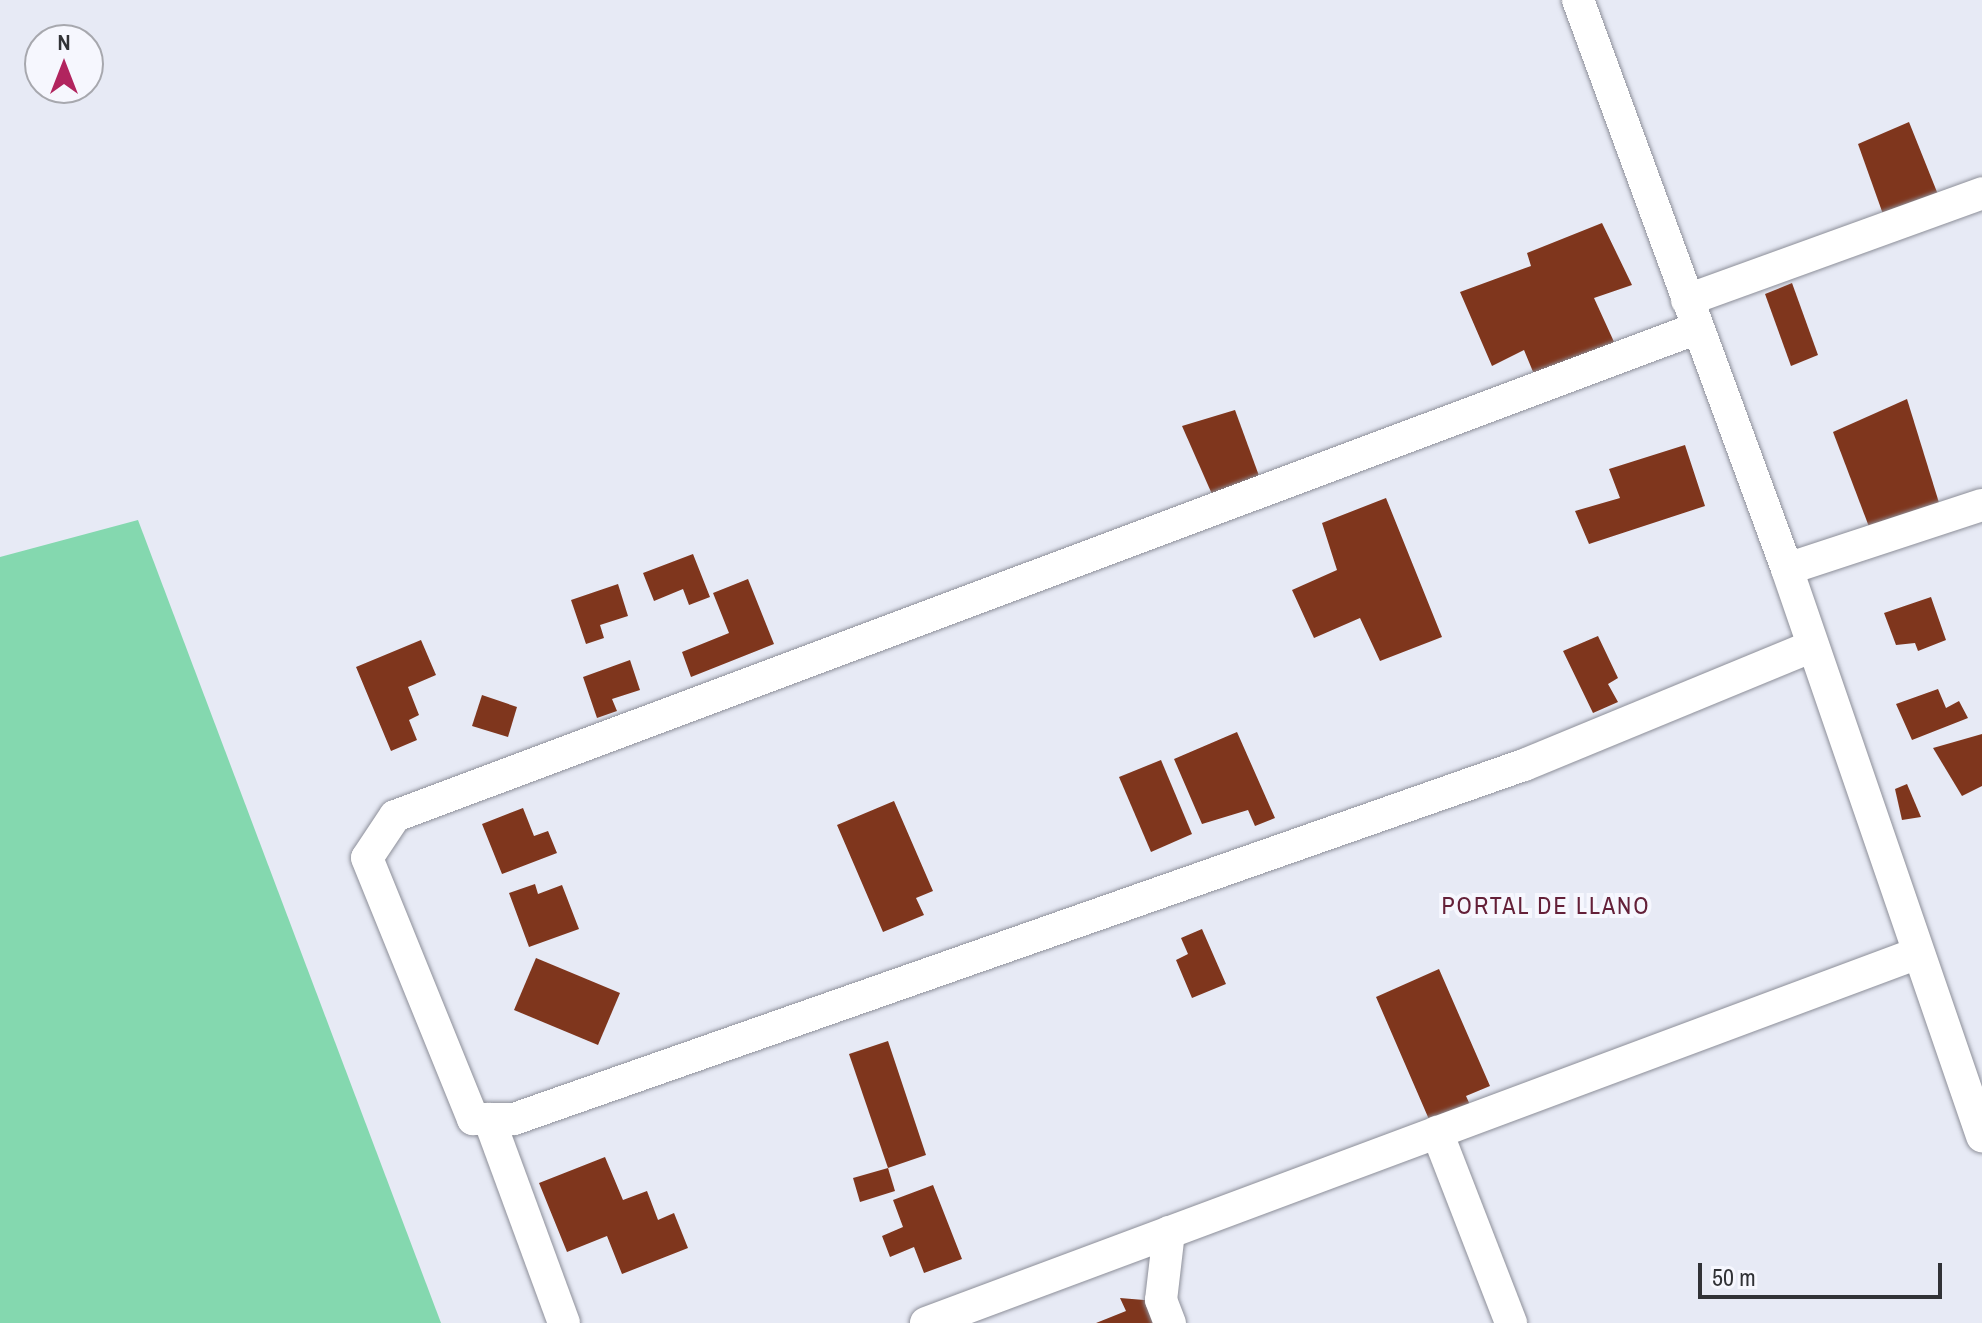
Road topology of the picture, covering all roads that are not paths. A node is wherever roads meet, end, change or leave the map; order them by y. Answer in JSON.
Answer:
{"nodes":[{"id":1,"x":1578,"y":0,"type":"edge"},
{"id":2,"x":1982,"y":193,"type":"edge"},
{"id":3,"x":1691,"y":314,"type":"junction"},
{"id":4,"x":1982,"y":505,"type":"edge"},
{"id":5,"x":1787,"y":569,"type":"junction"},
{"id":6,"x":1810,"y":647,"type":"junction"},
{"id":7,"x":1918,"y":953,"type":"junction"},
{"id":8,"x":489,"y":1119,"type":"junction"},
{"id":9,"x":1437,"y":1132,"type":"junction"},
{"id":10,"x":1982,"y":1136,"type":"edge"},
{"id":11,"x":1169,"y":1232,"type":"junction"},
{"id":12,"x":564,"y":1323,"type":"edge"},
{"id":13,"x":926,"y":1323,"type":"edge"},
{"id":14,"x":1170,"y":1323,"type":"edge"},
{"id":15,"x":1511,"y":1323,"type":"edge"}],
"edges":[{"from":1,"to":3,"type":"street"},
{"from":2,"to":3,"type":"street"},
{"from":3,"to":5,"type":"street"},
{"from":3,"to":8,"type":"street"},
{"from":4,"to":5,"type":"street"},
{"from":5,"to":6,"type":"street"},
{"from":6,"to":7,"type":"street"},
{"from":6,"to":8,"type":"street"},
{"from":7,"to":9,"type":"street"},
{"from":7,"to":10,"type":"street"},
{"from":8,"to":12,"type":"street"},
{"from":9,"to":11,"type":"street"},
{"from":9,"to":15,"type":"street"},
{"from":11,"to":13,"type":"street"},
{"from":11,"to":14,"type":"street"}]}
